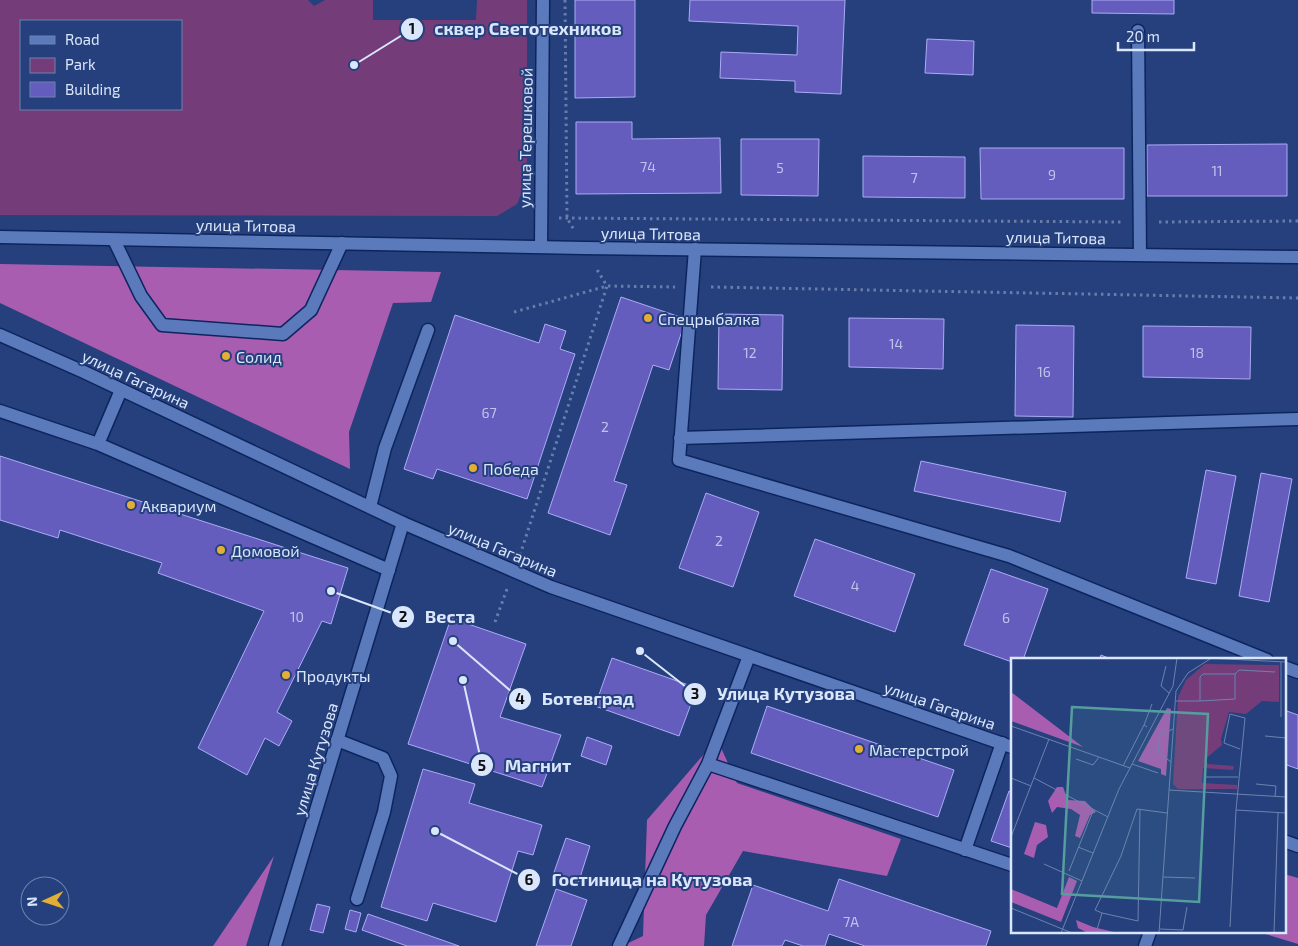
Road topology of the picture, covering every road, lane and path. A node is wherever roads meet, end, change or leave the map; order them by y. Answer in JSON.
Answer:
{"nodes":[{"id":1,"x":543,"y":0,"type":"edge"},
{"id":2,"x":565,"y":0,"type":"edge"},
{"id":3,"x":1138,"y":32,"type":"dead end"},
{"id":4,"x":541,"y":218,"type":"junction"},
{"id":5,"x":567,"y":218,"type":"junction"},
{"id":6,"x":1298,"y":221,"type":"edge"},
{"id":7,"x":1140,"y":222,"type":"junction"},
{"id":8,"x":1,"y":238,"type":"edge"},
{"id":9,"x":114,"y":240,"type":"junction"},
{"id":10,"x":342,"y":243,"type":"junction"},
{"id":11,"x":541,"y":246,"type":"junction"},
{"id":12,"x":695,"y":249,"type":"junction"},
{"id":13,"x":1140,"y":254,"type":"junction"},
{"id":14,"x":1298,"y":257,"type":"edge"},
{"id":15,"x":607,"y":286,"type":"junction"},
{"id":16,"x":692,"y":287,"type":"junction"},
{"id":17,"x":1298,"y":298,"type":"edge"},
{"id":18,"x":514,"y":312,"type":"dead end"},
{"id":19,"x":428,"y":330,"type":"dead end"},
{"id":20,"x":0,"y":335,"type":"edge"},
{"id":21,"x":121,"y":390,"type":"junction"},
{"id":22,"x":0,"y":411,"type":"edge"},
{"id":23,"x":1298,"y":419,"type":"edge"},
{"id":24,"x":680,"y":438,"type":"junction"},
{"id":25,"x":98,"y":444,"type":"junction"},
{"id":26,"x":370,"y":507,"type":"junction"},
{"id":27,"x":403,"y":523,"type":"junction"},
{"id":28,"x":389,"y":570,"type":"junction"},
{"id":29,"x":513,"y":572,"type":"junction"},
{"id":30,"x":495,"y":622,"type":"dead end"},
{"id":31,"x":749,"y":656,"type":"junction"},
{"id":32,"x":1261,"y":658,"type":"edge"},
{"id":33,"x":1286,"y":668,"type":"edge"},
{"id":34,"x":1298,"y":672,"type":"edge"},
{"id":35,"x":337,"y":740,"type":"junction"},
{"id":36,"x":1007,"y":745,"type":"edge"},
{"id":37,"x":708,"y":764,"type":"junction"},
{"id":38,"x":1286,"y":842,"type":"edge"},
{"id":39,"x":1298,"y":846,"type":"edge"},
{"id":40,"x":966,"y":850,"type":"junction"},
{"id":41,"x":1011,"y":866,"type":"edge"},
{"id":42,"x":357,"y":899,"type":"dead end"},
{"id":43,"x":1149,"y":934,"type":"edge"},
{"id":44,"x":275,"y":946,"type":"edge"},
{"id":45,"x":619,"y":946,"type":"edge"},
{"id":46,"x":1145,"y":946,"type":"edge"}],
"edges":[{"from":1,"to":4,"type":"main road","name":"улица Терешковой"},
{"from":2,"to":5,"type":"path"},
{"from":3,"to":7,"type":"main road"},
{"from":4,"to":5,"type":"path"},
{"from":4,"to":11,"type":"main road","name":"улица Терешковой"},
{"from":5,"to":7,"type":"path"},
{"from":6,"to":7,"type":"path"},
{"from":7,"to":13,"type":"main road"},
{"from":8,"to":9,"type":"main road","name":"улица Титова"},
{"from":9,"to":10,"type":"main road","name":"улица Титова"},
{"from":9,"to":10,"type":"main road"},
{"from":10,"to":11,"type":"main road","name":"улица Титова"},
{"from":11,"to":12,"type":"main road","name":"улица Титова"},
{"from":12,"to":13,"type":"main road","name":"улица Титова"},
{"from":12,"to":16,"type":"main road"},
{"from":13,"to":14,"type":"main road","name":"улица Титова"},
{"from":15,"to":16,"type":"path"},
{"from":15,"to":18,"type":"path"},
{"from":15,"to":29,"type":"path"},
{"from":16,"to":17,"type":"path"},
{"from":16,"to":24,"type":"main road"},
{"from":19,"to":26,"type":"main road"},
{"from":20,"to":21,"type":"main road","name":"улица Гагарина"},
{"from":21,"to":25,"type":"main road"},
{"from":21,"to":26,"type":"main road","name":"улица Гагарина"},
{"from":22,"to":25,"type":"main road"},
{"from":23,"to":24,"type":"main road"},
{"from":24,"to":32,"type":"main road"},
{"from":25,"to":28,"type":"main road"},
{"from":26,"to":27,"type":"main road","name":"улица Гагарина"},
{"from":27,"to":28,"type":"main road","name":"улица Кутузова"},
{"from":27,"to":29,"type":"main road","name":"улица Гагарина"},
{"from":28,"to":35,"type":"main road","name":"улица Кутузова"},
{"from":29,"to":30,"type":"path"},
{"from":29,"to":31,"type":"main road","name":"улица Гагарина"},
{"from":31,"to":36,"type":"main road","name":"улица Гагарина"},
{"from":31,"to":37,"type":"main road"},
{"from":33,"to":34,"type":"main road"},
{"from":35,"to":42,"type":"main road"},
{"from":35,"to":44,"type":"main road","name":"улица Кутузова"},
{"from":36,"to":40,"type":"main road"},
{"from":37,"to":40,"type":"main road"},
{"from":37,"to":45,"type":"main road"},
{"from":38,"to":39,"type":"main road"},
{"from":40,"to":41,"type":"main road"},
{"from":43,"to":46,"type":"main road"}]}
